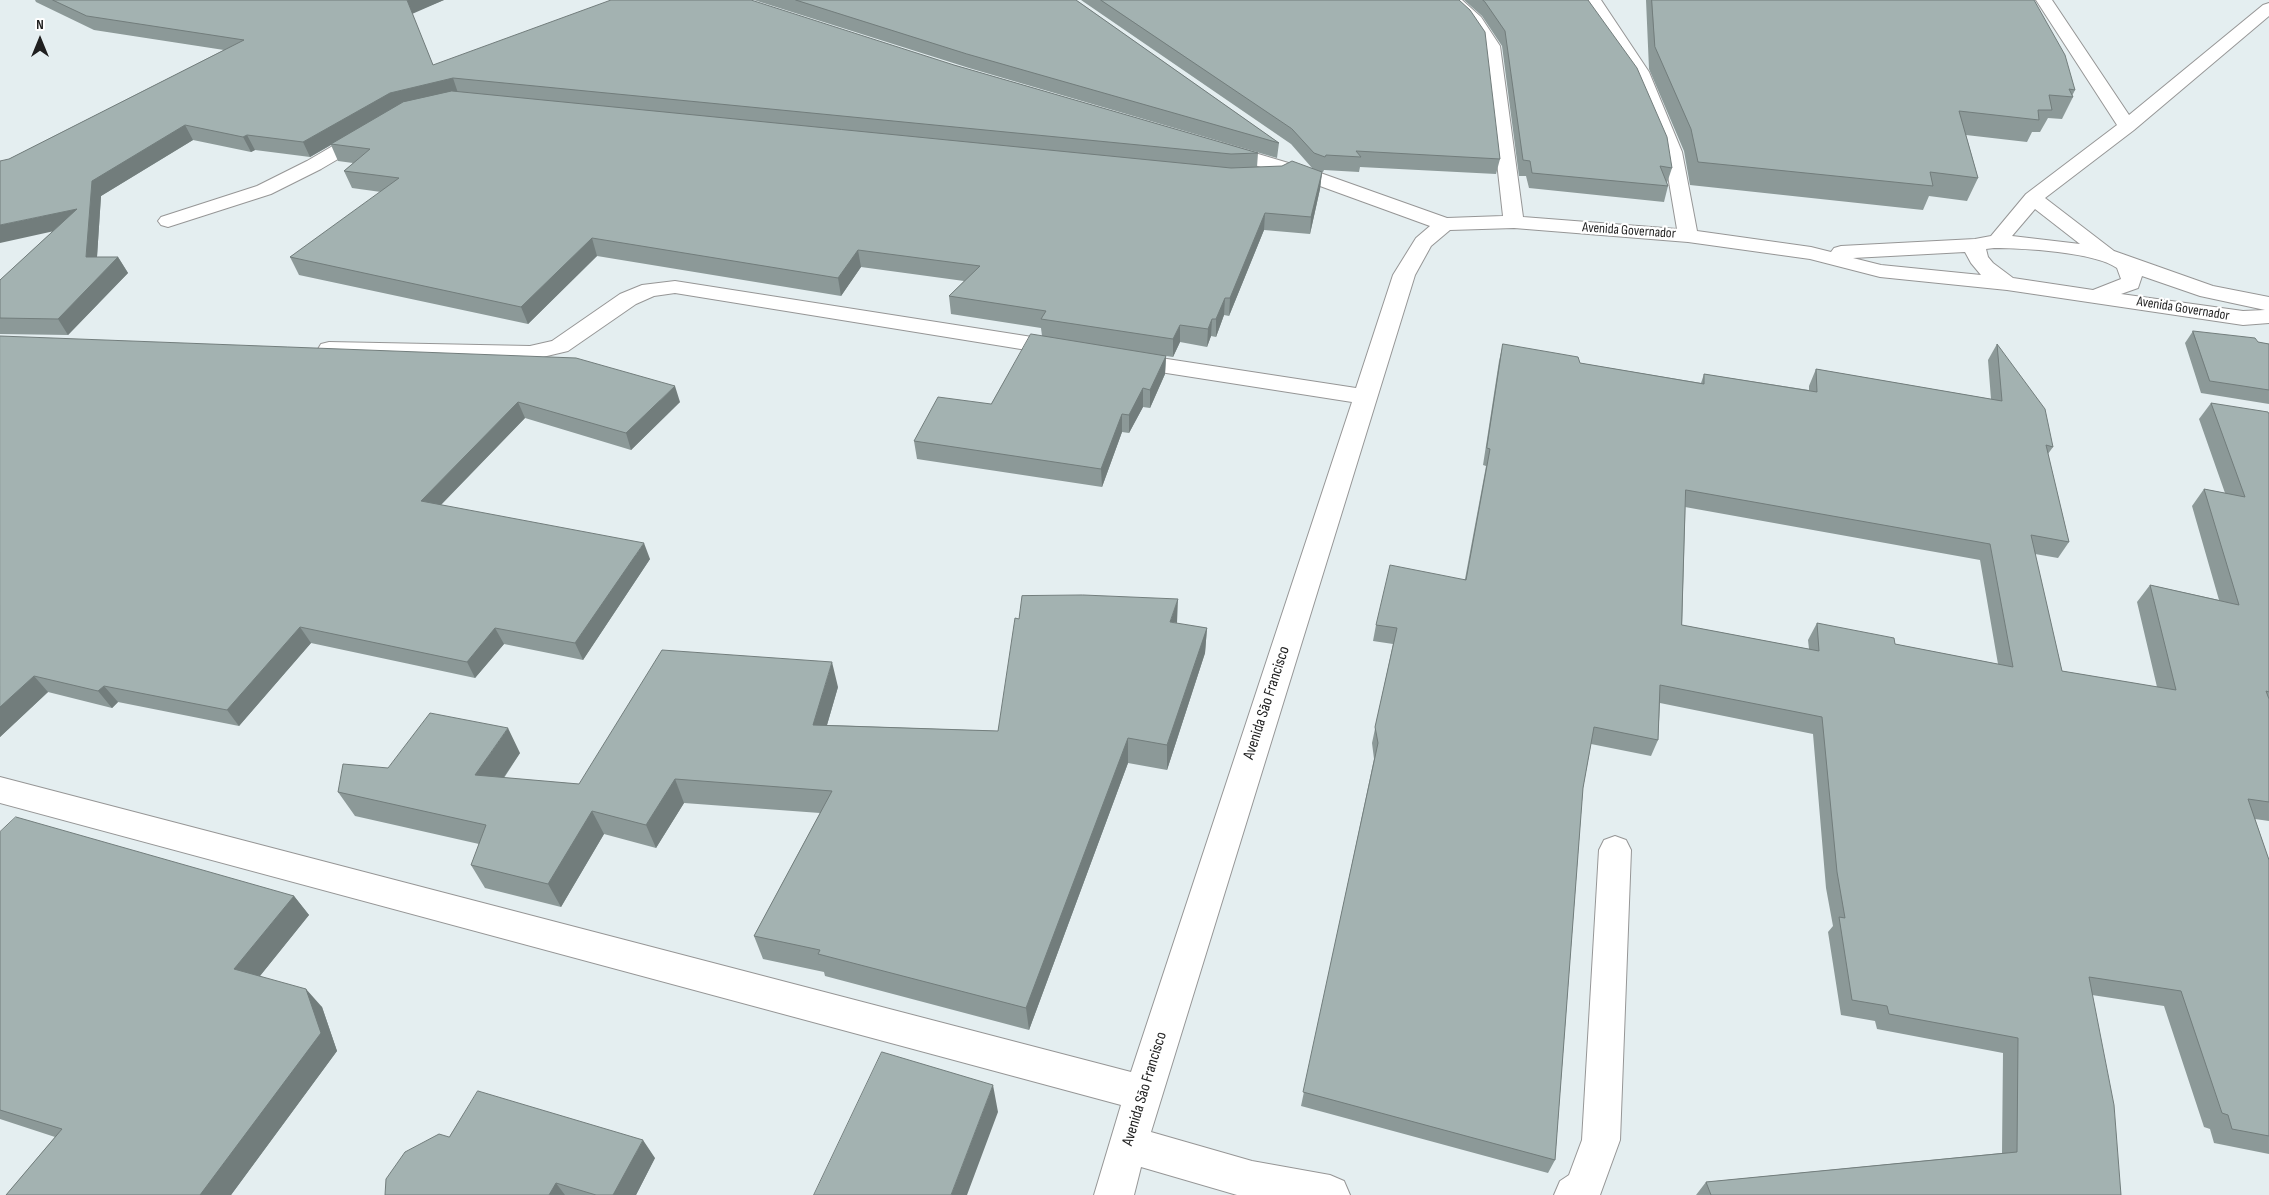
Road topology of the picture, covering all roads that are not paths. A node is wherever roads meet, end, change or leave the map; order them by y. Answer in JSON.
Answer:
{"nodes":[{"id":1,"x":1452,"y":0,"type":"edge"},
{"id":2,"x":1593,"y":0,"type":"edge"},
{"id":3,"x":2044,"y":0,"type":"edge"},
{"id":4,"x":2269,"y":8,"type":"edge"},
{"id":5,"x":2127,"y":126,"type":"junction"},
{"id":6,"x":379,"y":128,"type":"edge"},
{"id":7,"x":1203,"y":144,"type":"edge"},
{"id":8,"x":1283,"y":150,"type":"dead end"},
{"id":9,"x":1305,"y":174,"type":"junction"},
{"id":10,"x":1249,"y":176,"type":"edge"},
{"id":11,"x":2033,"y":198,"type":"junction"},
{"id":12,"x":168,"y":221,"type":"dead end"},
{"id":13,"x":1514,"y":222,"type":"junction"},
{"id":14,"x":1445,"y":224,"type":"junction"},
{"id":15,"x":1688,"y":236,"type":"junction"},
{"id":16,"x":1997,"y":242,"type":"junction"},
{"id":17,"x":1974,"y":246,"type":"junction"},
{"id":18,"x":1811,"y":253,"type":"junction"},
{"id":19,"x":2116,"y":259,"type":"junction"},
{"id":20,"x":2007,"y":284,"type":"junction"},
{"id":21,"x":2097,"y":296,"type":"junction"},
{"id":22,"x":2269,"y":304,"type":"edge"},
{"id":23,"x":2269,"y":316,"type":"edge"},
{"id":24,"x":310,"y":349,"type":"edge"},
{"id":25,"x":1364,"y":397,"type":"junction"},
{"id":26,"x":0,"y":790,"type":"edge"},
{"id":27,"x":1615,"y":850,"type":"dead end"},
{"id":28,"x":1144,"y":1093,"type":"junction"},
{"id":29,"x":1128,"y":1144,"type":"junction"},
{"id":30,"x":1114,"y":1195,"type":"edge"},
{"id":31,"x":1330,"y":1195,"type":"edge"},
{"id":32,"x":1574,"y":1195,"type":"edge"}],
"edges":[{"from":1,"to":13,"type":"street"},
{"from":2,"to":15,"type":"street"},
{"from":3,"to":5,"type":"street"},
{"from":4,"to":5,"type":"street"},
{"from":5,"to":11,"type":"street"},
{"from":6,"to":12,"type":"street"},
{"from":7,"to":9,"type":"street"},
{"from":8,"to":9,"type":"street"},
{"from":9,"to":10,"type":"street"},
{"from":9,"to":14,"type":"street"},
{"from":11,"to":16,"type":"street"},
{"from":11,"to":19,"type":"street"},
{"from":13,"to":14,"type":"street","name":"Avenida Governador"},
{"from":13,"to":15,"type":"street","name":"Avenida Governador"},
{"from":14,"to":25,"type":"street","name":"Avenida São Francisco"},
{"from":15,"to":18,"type":"street","name":"Avenida Governador"},
{"from":16,"to":17,"type":"street","name":"Avenida Governador"},
{"from":16,"to":19,"type":"street","name":"Avenida Governador"},
{"from":17,"to":18,"type":"street","name":"Avenida Governador"},
{"from":17,"to":20,"type":"street"},
{"from":18,"to":20,"type":"street","name":"Avenida Governador"},
{"from":19,"to":21,"type":"street"},
{"from":19,"to":22,"type":"street","name":"Avenida Governador"},
{"from":20,"to":21,"type":"street","name":"Avenida Governador"},
{"from":21,"to":23,"type":"street","name":"Avenida Governador"},
{"from":24,"to":25,"type":"street"},
{"from":25,"to":28,"type":"street","name":"Avenida São Francisco"},
{"from":26,"to":28,"type":"street"},
{"from":27,"to":32,"type":"street"},
{"from":28,"to":29,"type":"street","name":"Avenida São Francisco"},
{"from":29,"to":30,"type":"street","name":"Avenida São Francisco"},
{"from":29,"to":31,"type":"street"}]}
